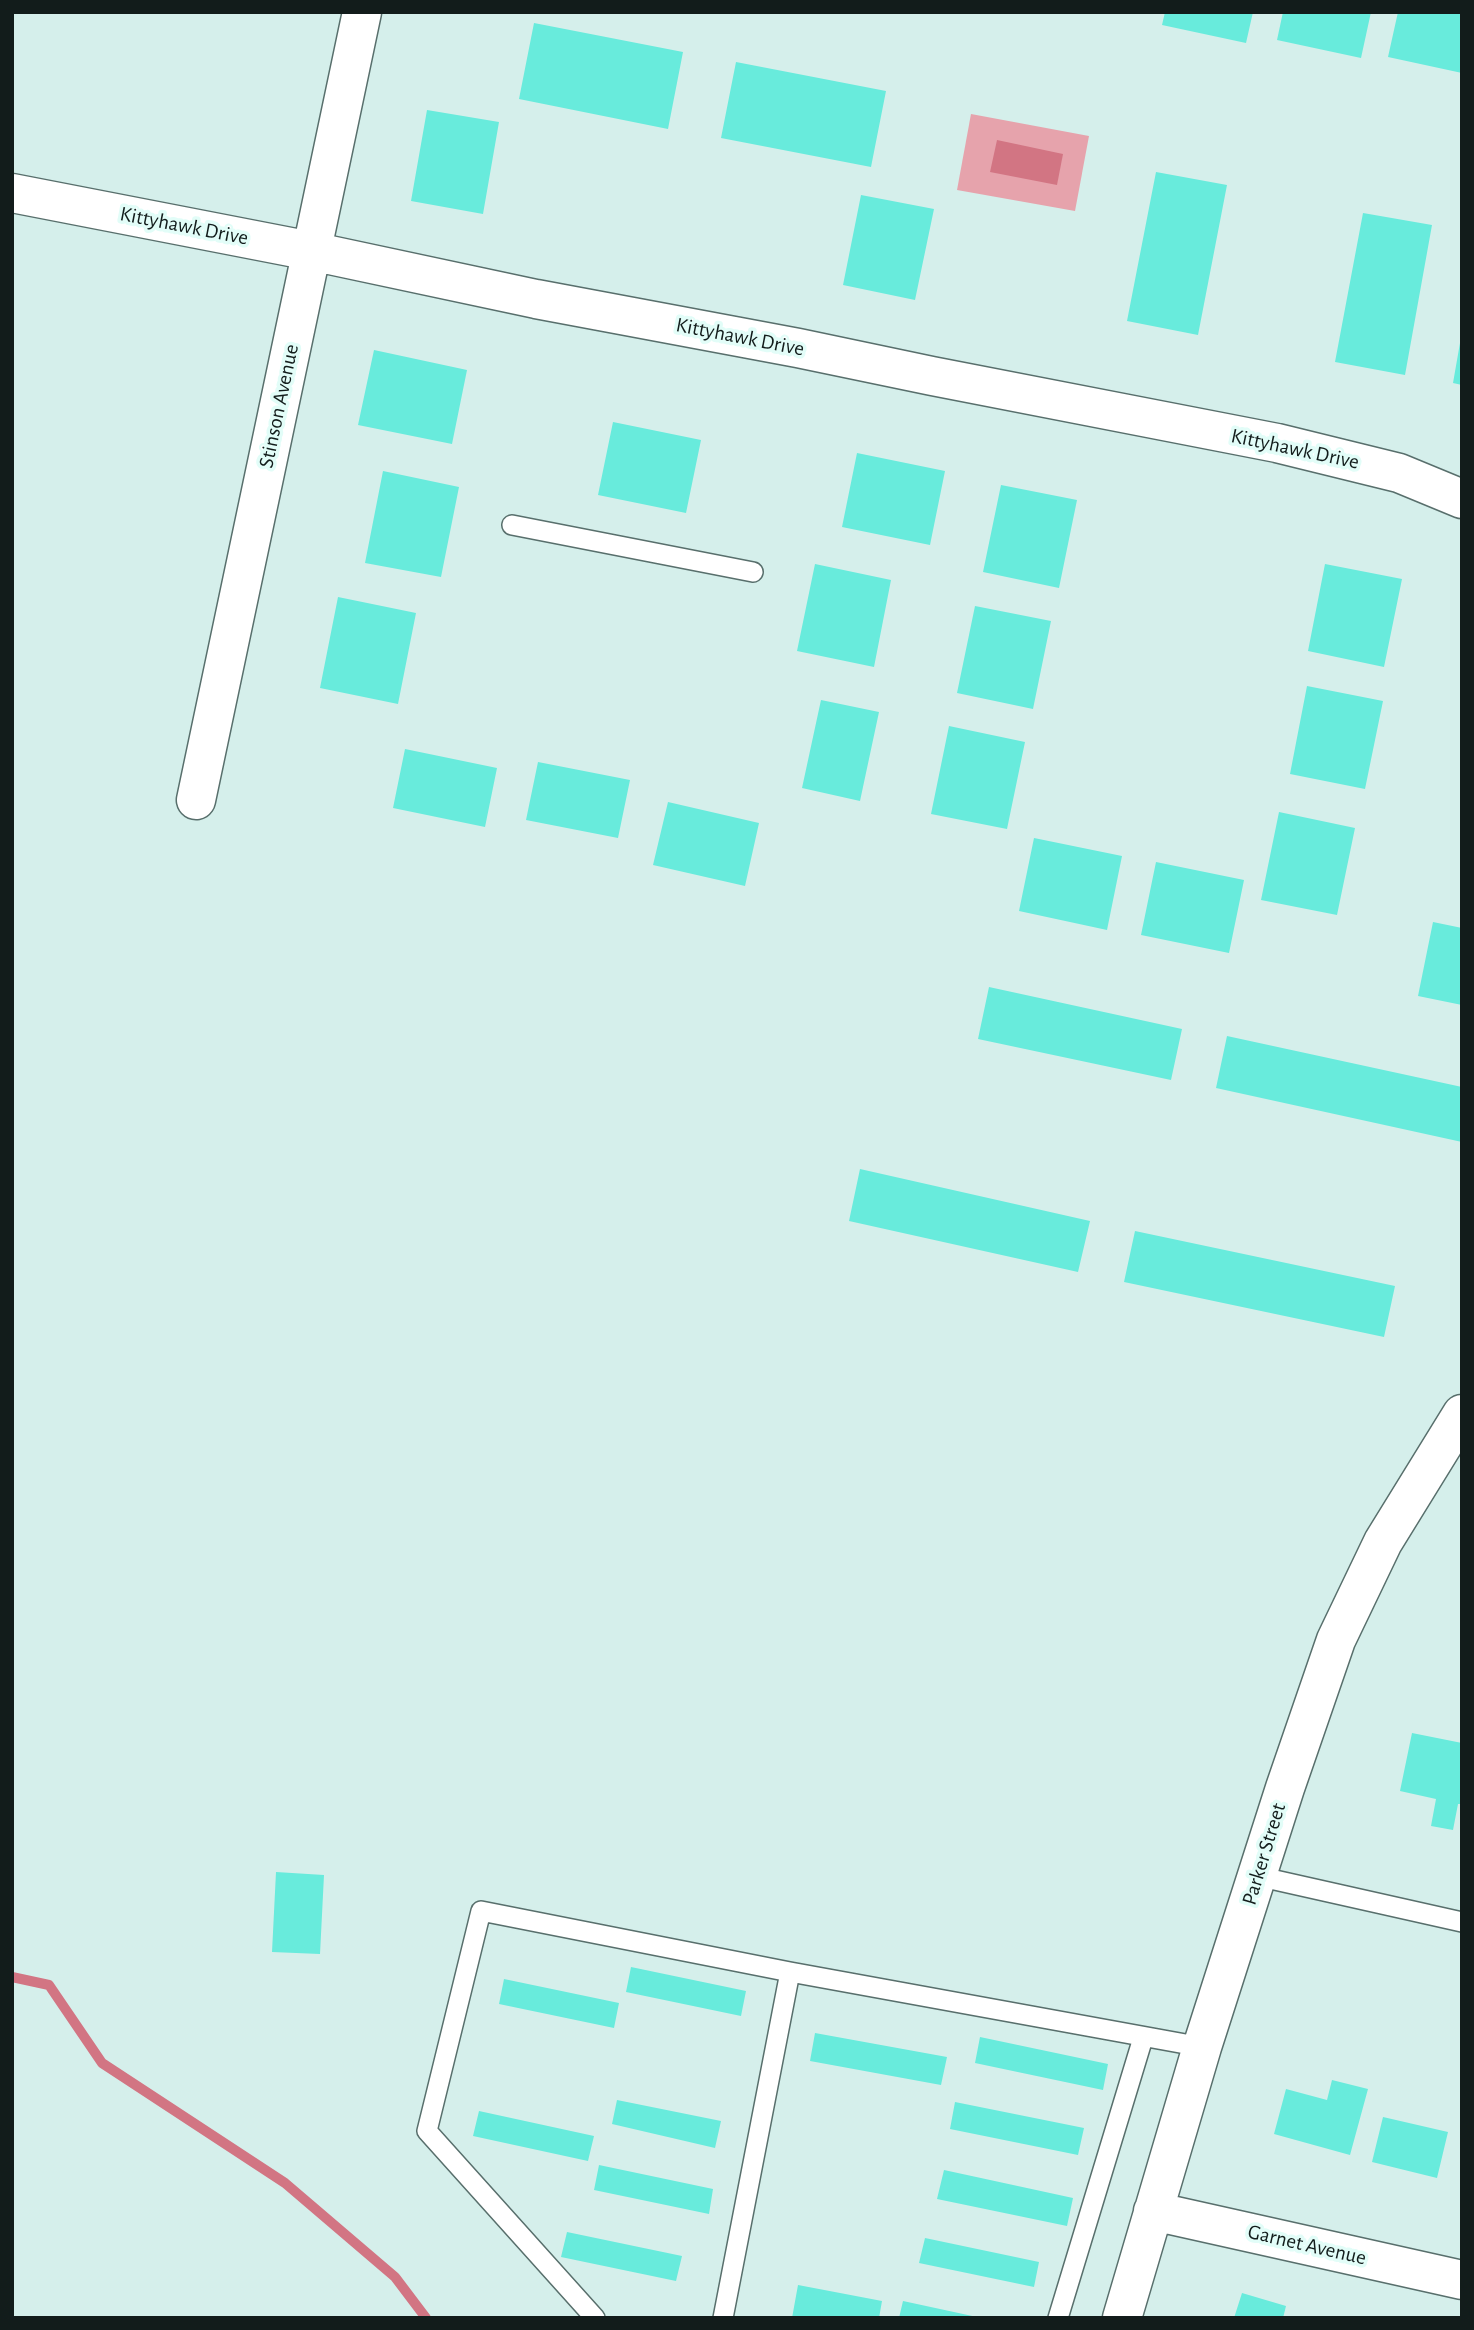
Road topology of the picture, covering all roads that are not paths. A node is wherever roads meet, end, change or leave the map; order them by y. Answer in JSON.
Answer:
{"nodes":[{"id":1,"x":362,"y":12,"type":"edge"},
{"id":2,"x":12,"y":193,"type":"edge"},
{"id":3,"x":311,"y":251,"type":"junction"},
{"id":4,"x":1462,"y":499,"type":"edge"},
{"id":5,"x":512,"y":525,"type":"dead end"},
{"id":6,"x":753,"y":572,"type":"dead end"},
{"id":7,"x":197,"y":800,"type":"dead end"},
{"id":8,"x":1462,"y":1414,"type":"edge"},
{"id":9,"x":1257,"y":1877,"type":"junction"},
{"id":10,"x":1462,"y":1922,"type":"edge"},
{"id":11,"x":790,"y":1972,"type":"junction"},
{"id":12,"x":1143,"y":2038,"type":"junction"},
{"id":13,"x":1202,"y":2047,"type":"junction"},
{"id":14,"x":1153,"y":2211,"type":"junction"},
{"id":15,"x":1462,"y":2280,"type":"edge"},
{"id":16,"x":596,"y":2318,"type":"edge"},
{"id":17,"x":723,"y":2318,"type":"edge"},
{"id":18,"x":1058,"y":2318,"type":"edge"},
{"id":19,"x":1122,"y":2318,"type":"edge"}],
"edges":[{"from":1,"to":3,"type":"street","name":"Stinson Avenue"},
{"from":2,"to":3,"type":"street","name":"Kittyhawk Drive"},
{"from":3,"to":4,"type":"street","name":"Kittyhawk Drive"},
{"from":3,"to":7,"type":"street","name":"Stinson Avenue"},
{"from":5,"to":6,"type":"lane"},
{"from":8,"to":9,"type":"street","name":"Parker Street"},
{"from":9,"to":10,"type":"lane"},
{"from":9,"to":13,"type":"street","name":"Parker Street"},
{"from":11,"to":12,"type":"lane"},
{"from":11,"to":16,"type":"lane"},
{"from":11,"to":17,"type":"lane"},
{"from":12,"to":13,"type":"lane"},
{"from":12,"to":18,"type":"lane"},
{"from":13,"to":14,"type":"street","name":"Parker Street"},
{"from":14,"to":15,"type":"street","name":"Garnet Avenue"},
{"from":14,"to":19,"type":"street","name":"Parker Street"}]}
